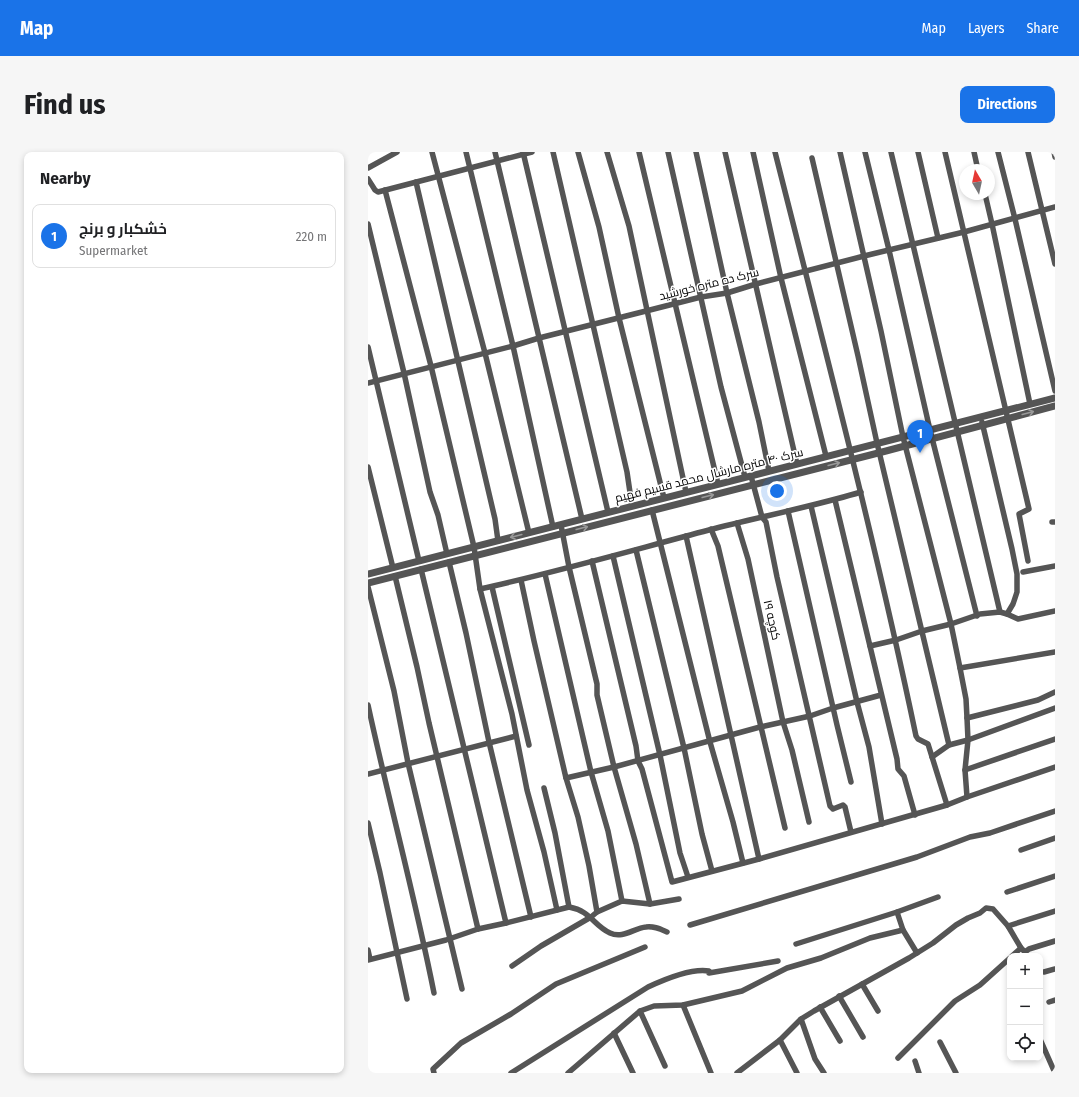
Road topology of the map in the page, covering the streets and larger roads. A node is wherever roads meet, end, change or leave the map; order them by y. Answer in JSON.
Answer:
{"nodes":[{"id":1,"x":397,"y":152,"type":"edge"},
{"id":2,"x":432,"y":152,"type":"edge"},
{"id":3,"x":466,"y":152,"type":"edge"},
{"id":4,"x":495,"y":152,"type":"edge"},
{"id":5,"x":532,"y":152,"type":"edge"},
{"id":6,"x":553,"y":152,"type":"edge"},
{"id":7,"x":578,"y":152,"type":"edge"},
{"id":8,"x":607,"y":152,"type":"edge"},
{"id":9,"x":639,"y":152,"type":"edge"},
{"id":10,"x":668,"y":152,"type":"edge"},
{"id":11,"x":696,"y":152,"type":"edge"},
{"id":12,"x":725,"y":152,"type":"edge"},
{"id":13,"x":753,"y":152,"type":"edge"},
{"id":14,"x":776,"y":152,"type":"edge"},
{"id":15,"x":840,"y":152,"type":"edge"},
{"id":16,"x":865,"y":152,"type":"edge"},
{"id":17,"x":891,"y":152,"type":"edge"},
{"id":18,"x":918,"y":152,"type":"edge"},
{"id":19,"x":945,"y":152,"type":"edge"},
{"id":20,"x":974,"y":152,"type":"edge"},
{"id":21,"x":998,"y":152,"type":"edge"},
{"id":22,"x":1028,"y":152,"type":"edge"},
{"id":23,"x":1054,"y":152,"type":"edge"},
{"id":24,"x":523,"y":153,"type":"edge"},
{"id":25,"x":1055,"y":157,"type":"edge"},
{"id":26,"x":812,"y":158,"type":"dead end"},
{"id":27,"x":498,"y":161,"type":"junction"},
{"id":28,"x":977,"y":164,"type":"edge"},
{"id":29,"x":470,"y":167,"type":"junction"},
{"id":30,"x":368,"y":168,"type":"edge"},
{"id":31,"x":439,"y":176,"type":"junction"},
{"id":32,"x":368,"y":179,"type":"edge"},
{"id":33,"x":416,"y":182,"type":"junction"},
{"id":34,"x":385,"y":190,"type":"junction"},
{"id":35,"x":986,"y":200,"type":"edge"},
{"id":36,"x":1055,"y":207,"type":"edge"},
{"id":37,"x":1043,"y":210,"type":"junction"},
{"id":38,"x":1015,"y":219,"type":"junction"},
{"id":39,"x":368,"y":224,"type":"edge"},
{"id":40,"x":992,"y":224,"type":"junction"},
{"id":41,"x":964,"y":232,"type":"junction"},
{"id":42,"x":938,"y":238,"type":"junction"},
{"id":43,"x":914,"y":244,"type":"junction"},
{"id":44,"x":889,"y":250,"type":"junction"},
{"id":45,"x":864,"y":256,"type":"junction"},
{"id":46,"x":837,"y":264,"type":"junction"},
{"id":47,"x":1055,"y":264,"type":"edge"},
{"id":48,"x":806,"y":271,"type":"junction"},
{"id":49,"x":780,"y":278,"type":"junction"},
{"id":50,"x":756,"y":284,"type":"junction"},
{"id":51,"x":727,"y":293,"type":"junction"},
{"id":52,"x":701,"y":297,"type":"junction"},
{"id":53,"x":675,"y":304,"type":"junction"},
{"id":54,"x":646,"y":310,"type":"junction"},
{"id":55,"x":619,"y":318,"type":"junction"},
{"id":56,"x":593,"y":324,"type":"junction"},
{"id":57,"x":566,"y":331,"type":"junction"},
{"id":58,"x":539,"y":338,"type":"junction"},
{"id":59,"x":513,"y":346,"type":"junction"},
{"id":60,"x":368,"y":347,"type":"edge"},
{"id":61,"x":485,"y":353,"type":"junction"},
{"id":62,"x":458,"y":360,"type":"junction"},
{"id":63,"x":431,"y":366,"type":"junction"},
{"id":64,"x":404,"y":373,"type":"junction"},
{"id":65,"x":376,"y":380,"type":"junction"},
{"id":66,"x":368,"y":382,"type":"edge"},
{"id":67,"x":1055,"y":391,"type":"edge"},
{"id":68,"x":1055,"y":398,"type":"edge"},
{"id":69,"x":1030,"y":404,"type":"junction"},
{"id":70,"x":1055,"y":406,"type":"edge"},
{"id":71,"x":1005,"y":410,"type":"junction"},
{"id":72,"x":980,"y":417,"type":"junction"},
{"id":73,"x":1007,"y":419,"type":"junction"},
{"id":74,"x":956,"y":423,"type":"junction"},
{"id":75,"x":982,"y":425,"type":"junction"},
{"id":76,"x":930,"y":430,"type":"junction"},
{"id":77,"x":958,"y":432,"type":"junction"},
{"id":78,"x":903,"y":437,"type":"junction"},
{"id":79,"x":932,"y":439,"type":"junction"},
{"id":80,"x":877,"y":443,"type":"junction"},
{"id":81,"x":906,"y":446,"type":"junction"},
{"id":82,"x":851,"y":450,"type":"junction"},
{"id":83,"x":879,"y":453,"type":"junction"},
{"id":84,"x":826,"y":456,"type":"junction"},
{"id":85,"x":853,"y":459,"type":"junction"},
{"id":86,"x":797,"y":464,"type":"junction"},
{"id":87,"x":368,"y":467,"type":"edge"},
{"id":88,"x":769,"y":471,"type":"junction"},
{"id":89,"x":748,"y":477,"type":"junction"},
{"id":90,"x":718,"y":484,"type":"junction"},
{"id":91,"x":753,"y":485,"type":"junction"},
{"id":92,"x":686,"y":492,"type":"junction"},
{"id":93,"x":861,"y":492,"type":"junction"},
{"id":94,"x":664,"y":498,"type":"junction"},
{"id":95,"x":835,"y":500,"type":"junction"},
{"id":96,"x":632,"y":506,"type":"junction"},
{"id":97,"x":811,"y":506,"type":"junction"},
{"id":98,"x":652,"y":510,"type":"junction"},
{"id":99,"x":788,"y":511,"type":"junction"},
{"id":100,"x":608,"y":512,"type":"junction"},
{"id":101,"x":762,"y":516,"type":"junction"},
{"id":102,"x":582,"y":519,"type":"junction"},
{"id":103,"x":737,"y":523,"type":"junction"},
{"id":104,"x":561,"y":525,"type":"junction"},
{"id":105,"x":554,"y":527,"type":"junction"},
{"id":106,"x":711,"y":529,"type":"junction"},
{"id":107,"x":529,"y":533,"type":"junction"},
{"id":108,"x":563,"y":533,"type":"junction"},
{"id":109,"x":686,"y":536,"type":"junction"},
{"id":110,"x":498,"y":541,"type":"junction"},
{"id":111,"x":661,"y":543,"type":"junction"},
{"id":112,"x":474,"y":547,"type":"junction"},
{"id":113,"x":636,"y":550,"type":"junction"},
{"id":114,"x":447,"y":554,"type":"junction"},
{"id":115,"x":475,"y":555,"type":"junction"},
{"id":116,"x":613,"y":556,"type":"junction"},
{"id":117,"x":419,"y":561,"type":"junction"},
{"id":118,"x":592,"y":561,"type":"junction"},
{"id":119,"x":1028,"y":561,"type":"dead end"},
{"id":120,"x":449,"y":562,"type":"junction"},
{"id":121,"x":1055,"y":566,"type":"edge"},
{"id":122,"x":393,"y":568,"type":"junction"},
{"id":123,"x":569,"y":568,"type":"junction"},
{"id":124,"x":421,"y":569,"type":"junction"},
{"id":125,"x":1023,"y":572,"type":"dead end"},
{"id":126,"x":368,"y":574,"type":"edge"},
{"id":127,"x":545,"y":574,"type":"junction"},
{"id":128,"x":395,"y":576,"type":"junction"},
{"id":129,"x":521,"y":580,"type":"junction"},
{"id":130,"x":368,"y":583,"type":"edge"},
{"id":131,"x":368,"y":587,"type":"edge"},
{"id":132,"x":492,"y":587,"type":"junction"},
{"id":133,"x":480,"y":589,"type":"junction"},
{"id":134,"x":1055,"y":611,"type":"edge"},
{"id":135,"x":1000,"y":612,"type":"junction"},
{"id":136,"x":1007,"y":614,"type":"junction"},
{"id":137,"x":977,"y":616,"type":"junction"},
{"id":138,"x":951,"y":624,"type":"junction"},
{"id":139,"x":922,"y":631,"type":"junction"},
{"id":140,"x":896,"y":640,"type":"junction"},
{"id":141,"x":870,"y":646,"type":"junction"},
{"id":142,"x":1055,"y":652,"type":"edge"},
{"id":143,"x":960,"y":668,"type":"junction"},
{"id":144,"x":1055,"y":692,"type":"edge"},
{"id":145,"x":881,"y":696,"type":"junction"},
{"id":146,"x":857,"y":702,"type":"junction"},
{"id":147,"x":368,"y":706,"type":"edge"},
{"id":148,"x":833,"y":708,"type":"junction"},
{"id":149,"x":1055,"y":708,"type":"edge"},
{"id":150,"x":810,"y":716,"type":"junction"},
{"id":151,"x":968,"y":718,"type":"junction"},
{"id":152,"x":783,"y":722,"type":"junction"},
{"id":153,"x":760,"y":727,"type":"junction"},
{"id":154,"x":516,"y":736,"type":"junction"},
{"id":155,"x":731,"y":736,"type":"junction"},
{"id":156,"x":1055,"y":739,"type":"edge"},
{"id":157,"x":968,"y":740,"type":"junction"},
{"id":158,"x":489,"y":742,"type":"junction"},
{"id":159,"x":710,"y":742,"type":"junction"},
{"id":160,"x":529,"y":745,"type":"dead end"},
{"id":161,"x":949,"y":745,"type":"junction"},
{"id":162,"x":684,"y":748,"type":"junction"},
{"id":163,"x":464,"y":749,"type":"junction"},
{"id":164,"x":660,"y":755,"type":"junction"},
{"id":165,"x":437,"y":756,"type":"junction"},
{"id":166,"x":932,"y":757,"type":"junction"},
{"id":167,"x":638,"y":761,"type":"junction"},
{"id":168,"x":408,"y":763,"type":"junction"},
{"id":169,"x":614,"y":767,"type":"junction"},
{"id":170,"x":1055,"y":767,"type":"edge"},
{"id":171,"x":382,"y":770,"type":"junction"},
{"id":172,"x":964,"y":770,"type":"junction"},
{"id":173,"x":591,"y":772,"type":"junction"},
{"id":174,"x":368,"y":774,"type":"edge"},
{"id":175,"x":566,"y":778,"type":"junction"},
{"id":176,"x":851,"y":782,"type":"dead end"},
{"id":177,"x":544,"y":788,"type":"dead end"},
{"id":178,"x":967,"y":797,"type":"junction"},
{"id":179,"x":947,"y":805,"type":"junction"},
{"id":180,"x":1055,"y":811,"type":"edge"},
{"id":181,"x":915,"y":815,"type":"junction"},
{"id":182,"x":809,"y":822,"type":"dead end"},
{"id":183,"x":368,"y":823,"type":"edge"},
{"id":184,"x":882,"y":824,"type":"junction"},
{"id":185,"x":785,"y":828,"type":"dead end"},
{"id":186,"x":851,"y":832,"type":"junction"},
{"id":187,"x":1055,"y":838,"type":"edge"},
{"id":188,"x":1021,"y":850,"type":"dead end"},
{"id":189,"x":759,"y":859,"type":"junction"},
{"id":190,"x":743,"y":863,"type":"junction"},
{"id":191,"x":712,"y":871,"type":"junction"},
{"id":192,"x":1055,"y":876,"type":"edge"},
{"id":193,"x":688,"y":877,"type":"junction"},
{"id":194,"x":1007,"y":892,"type":"dead end"},
{"id":195,"x":938,"y":896,"type":"dead end"},
{"id":196,"x":679,"y":899,"type":"dead end"},
{"id":197,"x":622,"y":901,"type":"junction"},
{"id":198,"x":650,"y":904,"type":"junction"},
{"id":199,"x":569,"y":907,"type":"junction"},
{"id":200,"x":557,"y":910,"type":"junction"},
{"id":201,"x":1055,"y":911,"type":"edge"},
{"id":202,"x":597,"y":912,"type":"junction"},
{"id":203,"x":897,"y":912,"type":"junction"},
{"id":204,"x":531,"y":917,"type":"junction"},
{"id":205,"x":591,"y":917,"type":"junction"},
{"id":206,"x":506,"y":923,"type":"junction"},
{"id":207,"x":690,"y":925,"type":"dead end"},
{"id":208,"x":1008,"y":926,"type":"junction"},
{"id":209,"x":478,"y":930,"type":"junction"},
{"id":210,"x":903,"y":930,"type":"junction"},
{"id":211,"x":667,"y":932,"type":"dead end"},
{"id":212,"x":451,"y":938,"type":"junction"},
{"id":213,"x":1055,"y":941,"type":"edge"},
{"id":214,"x":796,"y":944,"type":"dead end"},
{"id":215,"x":425,"y":945,"type":"junction"},
{"id":216,"x":645,"y":947,"type":"dead end"},
{"id":217,"x":1021,"y":948,"type":"junction"},
{"id":218,"x":368,"y":950,"type":"edge"},
{"id":219,"x":397,"y":952,"type":"junction"},
{"id":220,"x":917,"y":953,"type":"junction"},
{"id":221,"x":1015,"y":953,"type":"edge"},
{"id":222,"x":369,"y":960,"type":"edge"},
{"id":223,"x":778,"y":961,"type":"dead end"},
{"id":224,"x":1007,"y":961,"type":"edge"},
{"id":225,"x":512,"y":966,"type":"dead end"},
{"id":226,"x":1055,"y":969,"type":"edge"},
{"id":227,"x":1044,"y":972,"type":"dead end"},
{"id":228,"x":862,"y":984,"type":"junction"},
{"id":229,"x":462,"y":989,"type":"dead end"},
{"id":230,"x":434,"y":993,"type":"dead end"},
{"id":231,"x":840,"y":996,"type":"junction"},
{"id":232,"x":407,"y":999,"type":"dead end"},
{"id":233,"x":1055,"y":1000,"type":"edge"},
{"id":234,"x":1049,"y":1002,"type":"dead end"},
{"id":235,"x":683,"y":1005,"type":"junction"},
{"id":236,"x":820,"y":1007,"type":"junction"},
{"id":237,"x":640,"y":1011,"type":"junction"},
{"id":238,"x":878,"y":1011,"type":"dead end"},
{"id":239,"x":801,"y":1019,"type":"junction"},
{"id":240,"x":614,"y":1033,"type":"junction"},
{"id":241,"x":863,"y":1037,"type":"dead end"},
{"id":242,"x":780,"y":1040,"type":"junction"},
{"id":243,"x":840,"y":1040,"type":"dead end"},
{"id":244,"x":940,"y":1042,"type":"dead end"},
{"id":245,"x":1043,"y":1046,"type":"edge"},
{"id":246,"x":898,"y":1058,"type":"dead end"},
{"id":247,"x":915,"y":1061,"type":"dead end"},
{"id":248,"x":665,"y":1066,"type":"dead end"},
{"id":249,"x":744,"y":1071,"type":"edge"},
{"id":250,"x":434,"y":1073,"type":"edge"},
{"id":251,"x":511,"y":1073,"type":"edge"},
{"id":252,"x":568,"y":1073,"type":"edge"},
{"id":253,"x":633,"y":1073,"type":"edge"},
{"id":254,"x":711,"y":1073,"type":"edge"},
{"id":255,"x":737,"y":1073,"type":"edge"},
{"id":256,"x":798,"y":1073,"type":"edge"},
{"id":257,"x":824,"y":1073,"type":"edge"},
{"id":258,"x":919,"y":1073,"type":"edge"},
{"id":259,"x":956,"y":1073,"type":"edge"},
{"id":260,"x":1054,"y":1073,"type":"edge"}],
"edges":[{"from":1,"to":30,"type":"street"},
{"from":2,"to":31,"type":"street"},
{"from":3,"to":29,"type":"street"},
{"from":4,"to":27,"type":"street"},
{"from":5,"to":24,"type":"street"},
{"from":6,"to":56,"type":"street"},
{"from":7,"to":55,"type":"street"},
{"from":8,"to":54,"type":"street"},
{"from":9,"to":53,"type":"street"},
{"from":10,"to":52,"type":"street"},
{"from":11,"to":51,"type":"street"},
{"from":12,"to":50,"type":"street"},
{"from":13,"to":49,"type":"street"},
{"from":14,"to":48,"type":"street"},
{"from":15,"to":45,"type":"street"},
{"from":16,"to":44,"type":"street"},
{"from":17,"to":43,"type":"street"},
{"from":18,"to":42,"type":"street"},
{"from":19,"to":41,"type":"street"},
{"from":20,"to":28,"type":"street"},
{"from":21,"to":38,"type":"street"},
{"from":22,"to":37,"type":"street"},
{"from":23,"to":25,"type":"street"},
{"from":24,"to":27,"type":"street"},
{"from":24,"to":57,"type":"street"},
{"from":26,"to":46,"type":"street"},
{"from":27,"to":29,"type":"street"},
{"from":27,"to":58,"type":"street"},
{"from":29,"to":31,"type":"street"},
{"from":29,"to":59,"type":"street"},
{"from":31,"to":33,"type":"street"},
{"from":31,"to":61,"type":"street"},
{"from":32,"to":34,"type":"street"},
{"from":33,"to":34,"type":"street"},
{"from":33,"to":62,"type":"street"},
{"from":34,"to":63,"type":"street"},
{"from":35,"to":40,"type":"street"},
{"from":36,"to":37,"type":"street","name":"سرک ده متره خورشید"},
{"from":37,"to":38,"type":"street","name":"سرک ده متره خورشید"},
{"from":37,"to":47,"type":"street"},
{"from":38,"to":40,"type":"street","name":"سرک ده متره خورشید"},
{"from":38,"to":67,"type":"street"},
{"from":39,"to":64,"type":"street"},
{"from":40,"to":41,"type":"street","name":"سرک ده متره خورشید"},
{"from":40,"to":69,"type":"street"},
{"from":41,"to":42,"type":"street","name":"سرک ده متره خورشید"},
{"from":41,"to":71,"type":"street"},
{"from":42,"to":43,"type":"street","name":"سرک ده متره خورشید"},
{"from":43,"to":44,"type":"street","name":"سرک ده متره خورشید"},
{"from":43,"to":74,"type":"street"},
{"from":44,"to":45,"type":"street","name":"سرک ده متره خورشید"},
{"from":44,"to":76,"type":"street"},
{"from":45,"to":46,"type":"street","name":"سرک ده متره خورشید"},
{"from":45,"to":78,"type":"street"},
{"from":46,"to":48,"type":"street","name":"سرک ده متره خورشید"},
{"from":46,"to":80,"type":"street"},
{"from":48,"to":49,"type":"street","name":"سرک ده متره خورشید"},
{"from":48,"to":82,"type":"street"},
{"from":49,"to":50,"type":"street","name":"سرک ده متره خورشید"},
{"from":49,"to":84,"type":"street"},
{"from":50,"to":51,"type":"street","name":"سرک ده متره خورشید"},
{"from":50,"to":86,"type":"street"},
{"from":51,"to":52,"type":"street","name":"سرک ده متره خورشید"},
{"from":51,"to":88,"type":"street"},
{"from":52,"to":53,"type":"street","name":"سرک ده متره خورشید"},
{"from":52,"to":89,"type":"street"},
{"from":53,"to":54,"type":"street","name":"سرک ده متره خورشید"},
{"from":53,"to":90,"type":"street"},
{"from":54,"to":55,"type":"street","name":"سرک ده متره خورشید"},
{"from":54,"to":92,"type":"street"},
{"from":55,"to":56,"type":"street","name":"سرک ده متره خورشید"},
{"from":55,"to":94,"type":"street"},
{"from":56,"to":57,"type":"street","name":"سرک ده متره خورشید"},
{"from":56,"to":96,"type":"street"},
{"from":57,"to":58,"type":"street","name":"سرک ده متره خورشید"},
{"from":57,"to":100,"type":"street"},
{"from":58,"to":59,"type":"street","name":"سرک ده متره خورشید"},
{"from":58,"to":102,"type":"street"},
{"from":59,"to":61,"type":"street","name":"سرک ده متره خورشید"},
{"from":59,"to":105,"type":"street"},
{"from":60,"to":65,"type":"street"},
{"from":61,"to":62,"type":"street","name":"سرک ده متره خورشید"},
{"from":61,"to":107,"type":"street"},
{"from":62,"to":63,"type":"street","name":"سرک ده متره خورشید"},
{"from":62,"to":110,"type":"street"},
{"from":63,"to":64,"type":"street","name":"سرک ده متره خورشید"},
{"from":63,"to":112,"type":"street"},
{"from":64,"to":65,"type":"street","name":"سرک ده متره خورشید"},
{"from":64,"to":114,"type":"street"},
{"from":65,"to":66,"type":"street","name":"سرک ده متره خورشید"},
{"from":65,"to":117,"type":"street"},
{"from":68,"to":69,"type":"street","name":"سرک ۴۰ متره مارشال محمد قسیم فهیم"},
{"from":69,"to":71,"type":"street","name":"سرک ۴۰ متره مارشال محمد قسیم فهیم"},
{"from":73,"to":70,"type":"street","name":"سرک ۴۰ متره مارشال محمد قسیم فهیم","one_way":true},
{"from":71,"to":72,"type":"street","name":"سرک ۴۰ متره مارشال محمد قسیم فهیم"},
{"from":71,"to":73,"type":"street"},
{"from":72,"to":74,"type":"street","name":"سرک ۴۰ متره مارشال محمد قسیم فهیم"},
{"from":72,"to":75,"type":"street"},
{"from":73,"to":75,"type":"street","name":"سرک ۴۰ متره مارشال محمد قسیم فهیم"},
{"from":73,"to":119,"type":"street"},
{"from":74,"to":76,"type":"street","name":"سرک ۴۰ متره مارشال محمد قسیم فهیم"},
{"from":74,"to":77,"type":"street"},
{"from":75,"to":77,"type":"street","name":"سرک ۴۰ متره مارشال محمد قسیم فهیم"},
{"from":75,"to":136,"type":"street"},
{"from":76,"to":78,"type":"street","name":"سرک ۴۰ متره مارشال محمد قسیم فهیم"},
{"from":76,"to":79,"type":"street"},
{"from":77,"to":79,"type":"street","name":"سرک ۴۰ متره مارشال محمد قسیم فهیم"},
{"from":77,"to":135,"type":"street"},
{"from":78,"to":80,"type":"street","name":"سرک ۴۰ متره مارشال محمد قسیم فهیم"},
{"from":78,"to":81,"type":"street"},
{"from":79,"to":81,"type":"street","name":"سرک ۴۰ متره مارشال محمد قسیم فهیم"},
{"from":79,"to":137,"type":"street"},
{"from":80,"to":82,"type":"street","name":"سرک ۴۰ متره مارشال محمد قسیم فهیم"},
{"from":80,"to":83,"type":"street"},
{"from":81,"to":83,"type":"street","name":"سرک ۴۰ متره مارشال محمد قسیم فهیم"},
{"from":81,"to":138,"type":"street"},
{"from":82,"to":84,"type":"street","name":"سرک ۴۰ متره مارشال محمد قسیم فهیم"},
{"from":82,"to":85,"type":"street"},
{"from":83,"to":85,"type":"street","name":"سرک ۴۰ متره مارشال محمد قسیم فهیم"},
{"from":83,"to":139,"type":"street"},
{"from":84,"to":86,"type":"street","name":"سرک ۴۰ متره مارشال محمد قسیم فهیم"},
{"from":91,"to":85,"type":"street","name":"سرک ۴۰ متره مارشال محمد قسیم فهیم","one_way":true},
{"from":85,"to":93,"type":"street"},
{"from":86,"to":88,"type":"street","name":"سرک ۴۰ متره مارشال محمد قسیم فهیم"},
{"from":87,"to":122,"type":"street"},
{"from":88,"to":89,"type":"street","name":"سرک ۴۰ متره مارشال محمد قسیم فهیم"},
{"from":89,"to":90,"type":"street","name":"سرک ۴۰ متره مارشال محمد قسیم فهیم"},
{"from":89,"to":91,"type":"street"},
{"from":90,"to":92,"type":"street","name":"سرک ۴۰ متره مارشال محمد قسیم فهیم"},
{"from":98,"to":91,"type":"street","name":"سرک ۴۰ متره مارشال محمد قسیم فهیم","one_way":true},
{"from":91,"to":101,"type":"street"},
{"from":92,"to":94,"type":"street","name":"سرک ۴۰ متره مارشال محمد قسیم فهیم"},
{"from":93,"to":95,"type":"street"},
{"from":93,"to":140,"type":"street"},
{"from":94,"to":96,"type":"street","name":"سرک ۴۰ متره مارشال محمد قسیم فهیم"},
{"from":95,"to":97,"type":"street"},
{"from":95,"to":141,"type":"street"},
{"from":96,"to":100,"type":"street","name":"سرک ۴۰ متره مارشال محمد قسیم فهیم"},
{"from":97,"to":99,"type":"street"},
{"from":97,"to":146,"type":"street"},
{"from":108,"to":98,"type":"street","name":"سرک ۴۰ متره مارشال محمد قسیم فهیم","one_way":true},
{"from":98,"to":111,"type":"street"},
{"from":99,"to":101,"type":"street"},
{"from":99,"to":148,"type":"street"},
{"from":100,"to":102,"type":"street","name":"سرک ۴۰ متره مارشال محمد قسیم فهیم"},
{"from":101,"to":103,"type":"street"},
{"from":101,"to":150,"type":"street"},
{"from":102,"to":104,"type":"street","name":"سرک ۴۰ متره مارشال محمد قسیم فهیم"},
{"from":103,"to":106,"type":"street"},
{"from":103,"to":152,"type":"street","name":"کوچه ۱۹"},
{"from":104,"to":105,"type":"street","name":"سرک ۴۰ متره مارشال محمد قسیم فهیم"},
{"from":104,"to":108,"type":"street"},
{"from":105,"to":107,"type":"street","name":"سرک ۴۰ متره مارشال محمد قسیم فهیم"},
{"from":106,"to":109,"type":"street"},
{"from":106,"to":153,"type":"street"},
{"from":107,"to":110,"type":"street","name":"سرک ۴۰ متره مارشال محمد قسیم فهیم","one_way":true},
{"from":108,"to":115,"type":"street","name":"سرک ۴۰ متره مارشال محمد قسیم فهیم"},
{"from":108,"to":123,"type":"street"},
{"from":109,"to":111,"type":"street"},
{"from":109,"to":155,"type":"street"},
{"from":110,"to":112,"type":"street","name":"سرک ۴۰ متره مارشال محمد قسیم فهیم"},
{"from":111,"to":113,"type":"street"},
{"from":111,"to":159,"type":"street"},
{"from":112,"to":114,"type":"street","name":"سرک ۴۰ متره مارشال محمد قسیم فهیم"},
{"from":112,"to":115,"type":"street"},
{"from":113,"to":116,"type":"street"},
{"from":113,"to":162,"type":"street"},
{"from":114,"to":117,"type":"street","name":"سرک ۴۰ متره مارشال محمد قسیم فهیم"},
{"from":115,"to":120,"type":"street","name":"سرک ۴۰ متره مارشال محمد قسیم فهیم"},
{"from":115,"to":133,"type":"street"},
{"from":116,"to":118,"type":"street"},
{"from":116,"to":164,"type":"street"},
{"from":117,"to":122,"type":"street","name":"سرک ۴۰ متره مارشال محمد قسیم فهیم"},
{"from":118,"to":123,"type":"street"},
{"from":118,"to":167,"type":"street"},
{"from":120,"to":124,"type":"street","name":"سرک ۴۰ متره مارشال محمد قسیم فهیم"},
{"from":120,"to":158,"type":"street"},
{"from":121,"to":125,"type":"street"},
{"from":122,"to":126,"type":"street","name":"سرک ۴۰ متره مارشال محمد قسیم فهیم"},
{"from":123,"to":127,"type":"street"},
{"from":123,"to":169,"type":"street"},
{"from":124,"to":128,"type":"street","name":"سرک ۴۰ متره مارشال محمد قسیم فهیم"},
{"from":124,"to":163,"type":"street"},
{"from":127,"to":129,"type":"street"},
{"from":127,"to":173,"type":"street"},
{"from":128,"to":130,"type":"street","name":"سرک ۴۰ متره مارشال محمد قسیم فهیم"},
{"from":128,"to":165,"type":"street"},
{"from":129,"to":132,"type":"street"},
{"from":129,"to":175,"type":"street"},
{"from":131,"to":168,"type":"street"},
{"from":132,"to":133,"type":"street"},
{"from":132,"to":160,"type":"street"},
{"from":133,"to":154,"type":"street"},
{"from":134,"to":136,"type":"street"},
{"from":135,"to":136,"type":"street"},
{"from":135,"to":137,"type":"street"},
{"from":137,"to":138,"type":"street"},
{"from":138,"to":139,"type":"street"},
{"from":138,"to":143,"type":"street"},
{"from":139,"to":140,"type":"street"},
{"from":139,"to":161,"type":"street"},
{"from":140,"to":141,"type":"street"},
{"from":140,"to":166,"type":"street"},
{"from":141,"to":145,"type":"street"},
{"from":142,"to":143,"type":"street"},
{"from":143,"to":151,"type":"street"},
{"from":144,"to":151,"type":"street"},
{"from":145,"to":146,"type":"street"},
{"from":145,"to":181,"type":"street"},
{"from":146,"to":148,"type":"street"},
{"from":146,"to":184,"type":"street"},
{"from":147,"to":171,"type":"street"},
{"from":148,"to":150,"type":"street"},
{"from":148,"to":176,"type":"street"},
{"from":149,"to":157,"type":"street"},
{"from":150,"to":152,"type":"street"},
{"from":150,"to":186,"type":"street"},
{"from":151,"to":157,"type":"street"},
{"from":152,"to":153,"type":"street"},
{"from":152,"to":182,"type":"street","name":"کوچه ۱۹"},
{"from":153,"to":155,"type":"street"},
{"from":153,"to":185,"type":"street"},
{"from":154,"to":158,"type":"street"},
{"from":154,"to":200,"type":"street"},
{"from":155,"to":159,"type":"street"},
{"from":155,"to":189,"type":"street"},
{"from":156,"to":172,"type":"street"},
{"from":157,"to":161,"type":"street"},
{"from":157,"to":172,"type":"street"},
{"from":158,"to":163,"type":"street"},
{"from":158,"to":204,"type":"street"},
{"from":159,"to":162,"type":"street"},
{"from":159,"to":190,"type":"street"},
{"from":161,"to":166,"type":"street"},
{"from":162,"to":164,"type":"street"},
{"from":162,"to":191,"type":"street"},
{"from":163,"to":165,"type":"street"},
{"from":163,"to":206,"type":"street"},
{"from":164,"to":167,"type":"street"},
{"from":164,"to":193,"type":"street"},
{"from":165,"to":168,"type":"street"},
{"from":165,"to":209,"type":"street"},
{"from":166,"to":179,"type":"street"},
{"from":167,"to":169,"type":"street"},
{"from":167,"to":193,"type":"street"},
{"from":168,"to":171,"type":"street"},
{"from":168,"to":212,"type":"street"},
{"from":169,"to":173,"type":"street"},
{"from":169,"to":198,"type":"street"},
{"from":170,"to":178,"type":"street"},
{"from":171,"to":174,"type":"street"},
{"from":171,"to":215,"type":"street"},
{"from":172,"to":178,"type":"street"},
{"from":173,"to":175,"type":"street"},
{"from":173,"to":197,"type":"street"},
{"from":175,"to":202,"type":"street"},
{"from":177,"to":199,"type":"street"},
{"from":178,"to":179,"type":"street"},
{"from":179,"to":181,"type":"street"},
{"from":180,"to":207,"type":"street"},
{"from":181,"to":184,"type":"street"},
{"from":183,"to":219,"type":"street"},
{"from":184,"to":186,"type":"street"},
{"from":186,"to":189,"type":"street"},
{"from":187,"to":188,"type":"street"},
{"from":189,"to":190,"type":"street"},
{"from":190,"to":191,"type":"street"},
{"from":191,"to":193,"type":"street"},
{"from":192,"to":194,"type":"street"},
{"from":195,"to":203,"type":"street"},
{"from":196,"to":198,"type":"street"},
{"from":197,"to":198,"type":"street"},
{"from":197,"to":202,"type":"street"},
{"from":199,"to":200,"type":"street"},
{"from":199,"to":205,"type":"street"},
{"from":200,"to":204,"type":"street"},
{"from":201,"to":208,"type":"street"},
{"from":202,"to":205,"type":"street"},
{"from":203,"to":210,"type":"street"},
{"from":203,"to":214,"type":"street"},
{"from":204,"to":206,"type":"street"},
{"from":205,"to":211,"type":"street"},
{"from":205,"to":225,"type":"street"},
{"from":206,"to":209,"type":"street"},
{"from":208,"to":217,"type":"street"},
{"from":208,"to":220,"type":"street"},
{"from":209,"to":212,"type":"street"},
{"from":210,"to":220,"type":"street"},
{"from":210,"to":235,"type":"street"},
{"from":212,"to":215,"type":"street"},
{"from":212,"to":229,"type":"street"},
{"from":213,"to":217,"type":"street"},
{"from":215,"to":219,"type":"street"},
{"from":215,"to":230,"type":"street"},
{"from":216,"to":250,"type":"street"},
{"from":217,"to":221,"type":"street"},
{"from":218,"to":222,"type":"street"},
{"from":219,"to":222,"type":"street"},
{"from":219,"to":232,"type":"street"},
{"from":220,"to":228,"type":"street"},
{"from":223,"to":251,"type":"street"},
{"from":224,"to":246,"type":"street"},
{"from":226,"to":227,"type":"street"},
{"from":228,"to":231,"type":"street"},
{"from":228,"to":238,"type":"street"},
{"from":231,"to":236,"type":"street"},
{"from":231,"to":241,"type":"street"},
{"from":233,"to":234,"type":"street"},
{"from":235,"to":237,"type":"street"},
{"from":235,"to":254,"type":"street"},
{"from":236,"to":239,"type":"street"},
{"from":236,"to":243,"type":"street"},
{"from":237,"to":240,"type":"street"},
{"from":237,"to":248,"type":"street"},
{"from":239,"to":242,"type":"street"},
{"from":239,"to":257,"type":"street"},
{"from":240,"to":252,"type":"street"},
{"from":240,"to":253,"type":"street"},
{"from":242,"to":249,"type":"street"},
{"from":242,"to":256,"type":"street"},
{"from":244,"to":259,"type":"street"},
{"from":245,"to":260,"type":"street"},
{"from":247,"to":258,"type":"street"},
{"from":249,"to":255,"type":"street"}]}
